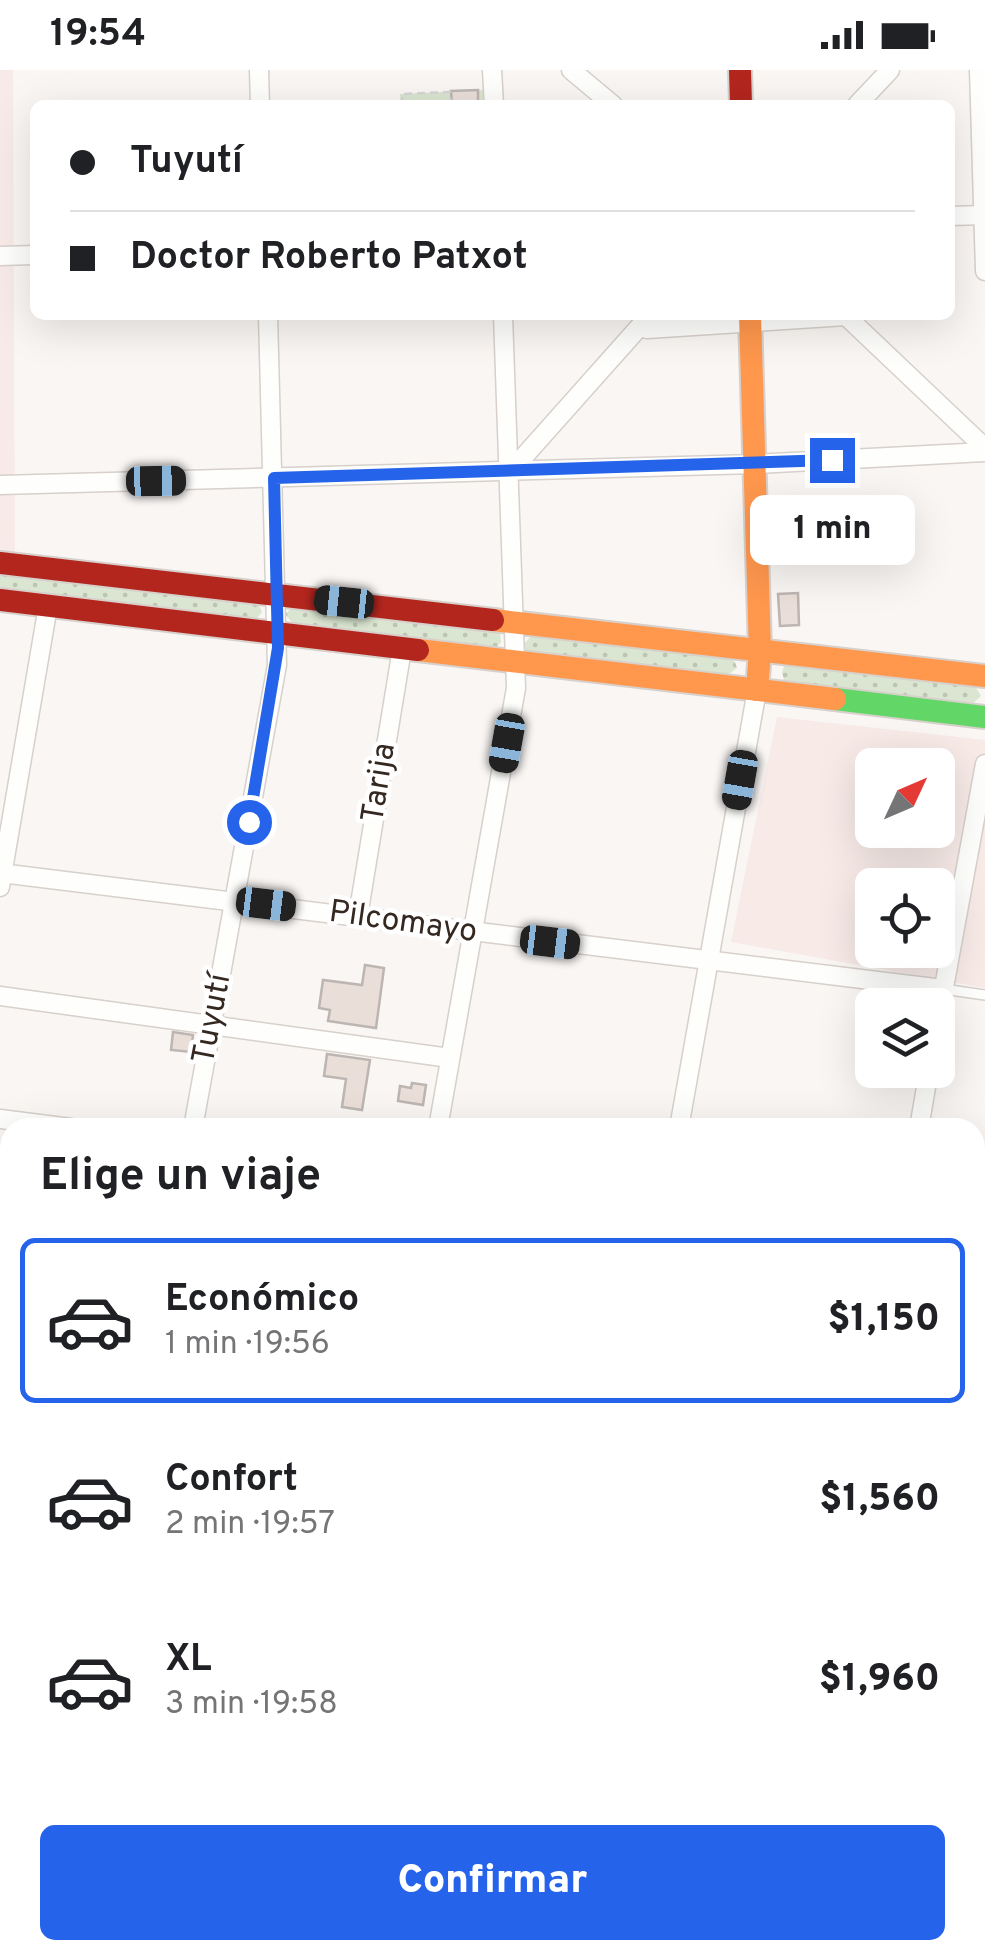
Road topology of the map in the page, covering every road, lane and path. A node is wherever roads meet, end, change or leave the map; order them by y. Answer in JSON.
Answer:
{"nodes":[{"id":1,"x":258,"y":70,"type":"edge"},
{"id":2,"x":492,"y":70,"type":"edge"},
{"id":3,"x":571,"y":70,"type":"edge"},
{"id":4,"x":740,"y":70,"type":"edge"},
{"id":5,"x":890,"y":70,"type":"edge"},
{"id":6,"x":979,"y":70,"type":"edge"},
{"id":7,"x":260,"y":100,"type":"edge"},
{"id":8,"x":402,"y":100,"type":"edge"},
{"id":9,"x":451,"y":100,"type":"edge"},
{"id":10,"x":494,"y":100,"type":"edge"},
{"id":11,"x":607,"y":100,"type":"edge"},
{"id":12,"x":742,"y":100,"type":"edge"},
{"id":13,"x":862,"y":100,"type":"edge"},
{"id":14,"x":984,"y":215,"type":"edge"},
{"id":15,"x":955,"y":216,"type":"edge"},
{"id":16,"x":30,"y":254,"type":"edge"},
{"id":17,"x":0,"y":256,"type":"edge"},
{"id":18,"x":985,"y":272,"type":"edge"},
{"id":19,"x":268,"y":320,"type":"edge"},
{"id":20,"x":503,"y":320,"type":"edge"},
{"id":21,"x":640,"y":320,"type":"edge"},
{"id":22,"x":740,"y":320,"type":"edge"},
{"id":23,"x":750,"y":320,"type":"edge"},
{"id":24,"x":851,"y":320,"type":"edge"},
{"id":25,"x":985,"y":450,"type":"edge"},
{"id":26,"x":755,"y":464,"type":"junction"},
{"id":27,"x":510,"y":471,"type":"junction"},
{"id":28,"x":274,"y":478,"type":"junction"},
{"id":29,"x":0,"y":485,"type":"edge"},
{"id":30,"x":0,"y":563,"type":"edge"},
{"id":31,"x":276,"y":595,"type":"junction"},
{"id":32,"x":0,"y":600,"type":"edge"},
{"id":33,"x":48,"y":606,"type":"junction"},
{"id":34,"x":516,"y":622,"type":"junction"},
{"id":35,"x":278,"y":633,"type":"junction"},
{"id":36,"x":402,"y":649,"type":"junction"},
{"id":37,"x":760,"y":651,"type":"junction"},
{"id":38,"x":516,"y":662,"type":"junction"},
{"id":39,"x":985,"y":676,"type":"edge"},
{"id":40,"x":757,"y":690,"type":"junction"},
{"id":41,"x":985,"y":717,"type":"edge"},
{"id":42,"x":985,"y":764,"type":"edge"},
{"id":43,"x":1,"y":878,"type":"edge"},
{"id":44,"x":235,"y":900,"type":"junction"},
{"id":45,"x":358,"y":916,"type":"junction"},
{"id":46,"x":471,"y":932,"type":"junction"},
{"id":47,"x":708,"y":961,"type":"junction"},
{"id":48,"x":935,"y":988,"type":"edge"},
{"id":49,"x":943,"y":988,"type":"edge"},
{"id":50,"x":955,"y":991,"type":"edge"},
{"id":51,"x":985,"y":995,"type":"edge"},
{"id":52,"x":0,"y":996,"type":"edge"},
{"id":53,"x":212,"y":1025,"type":"junction"},
{"id":54,"x":450,"y":1058,"type":"junction"},
{"id":55,"x":926,"y":1088,"type":"edge"},
{"id":56,"x":195,"y":1118,"type":"edge"},
{"id":57,"x":440,"y":1118,"type":"edge"},
{"id":58,"x":681,"y":1118,"type":"edge"},
{"id":59,"x":921,"y":1118,"type":"edge"}],
"edges":[{"from":1,"to":7,"type":"street"},
{"from":2,"to":10,"type":"street"},
{"from":3,"to":11,"type":"street"},
{"from":4,"to":12,"type":"main road"},
{"from":5,"to":13,"type":"street"},
{"from":6,"to":14,"type":"street"},
{"from":8,"to":9,"type":"path"},
{"from":14,"to":15,"type":"street"},
{"from":14,"to":18,"type":"street"},
{"from":16,"to":17,"type":"street"},
{"from":19,"to":28,"type":"street","name":"Tuyutí"},
{"from":20,"to":27,"type":"street"},
{"from":21,"to":22,"type":"street"},
{"from":21,"to":27,"type":"street"},
{"from":23,"to":26,"type":"main road"},
{"from":24,"to":25,"type":"street"},
{"from":25,"to":26,"type":"street"},
{"from":26,"to":27,"type":"street"},
{"from":26,"to":37,"type":"main road"},
{"from":27,"to":28,"type":"street"},
{"from":27,"to":34,"type":"street"},
{"from":28,"to":29,"type":"street"},
{"from":28,"to":31,"type":"street","name":"Tuyutí"},
{"from":30,"to":31,"type":"main road"},
{"from":31,"to":34,"type":"main road"},
{"from":31,"to":35,"type":"street","name":"Tuyutí"},
{"from":32,"to":33,"type":"main road"},
{"from":33,"to":35,"type":"main road"},
{"from":33,"to":43,"type":"street"},
{"from":34,"to":37,"type":"main road"},
{"from":34,"to":38,"type":"street"},
{"from":35,"to":36,"type":"main road"},
{"from":35,"to":44,"type":"street","name":"Tuyutí"},
{"from":36,"to":38,"type":"main road"},
{"from":36,"to":45,"type":"street","name":"Tarija"},
{"from":37,"to":39,"type":"main road"},
{"from":37,"to":40,"type":"main road"},
{"from":38,"to":40,"type":"main road"},
{"from":38,"to":46,"type":"street"},
{"from":40,"to":41,"type":"main road"},
{"from":40,"to":47,"type":"street"},
{"from":42,"to":49,"type":"street"},
{"from":43,"to":44,"type":"street","name":"Pilcomayo"},
{"from":44,"to":45,"type":"street","name":"Pilcomayo"},
{"from":44,"to":53,"type":"street","name":"Tuyutí"},
{"from":45,"to":46,"type":"street","name":"Pilcomayo"},
{"from":46,"to":47,"type":"street","name":"Pilcomayo"},
{"from":46,"to":54,"type":"street"},
{"from":47,"to":48,"type":"street","name":"Pilcomayo"},
{"from":47,"to":58,"type":"street"},
{"from":50,"to":51,"type":"lane","name":"Pilcomayo"},
{"from":52,"to":53,"type":"street"},
{"from":53,"to":54,"type":"street"},
{"from":53,"to":56,"type":"street","name":"Tuyutí"},
{"from":54,"to":57,"type":"street"},
{"from":55,"to":59,"type":"street"}]}
